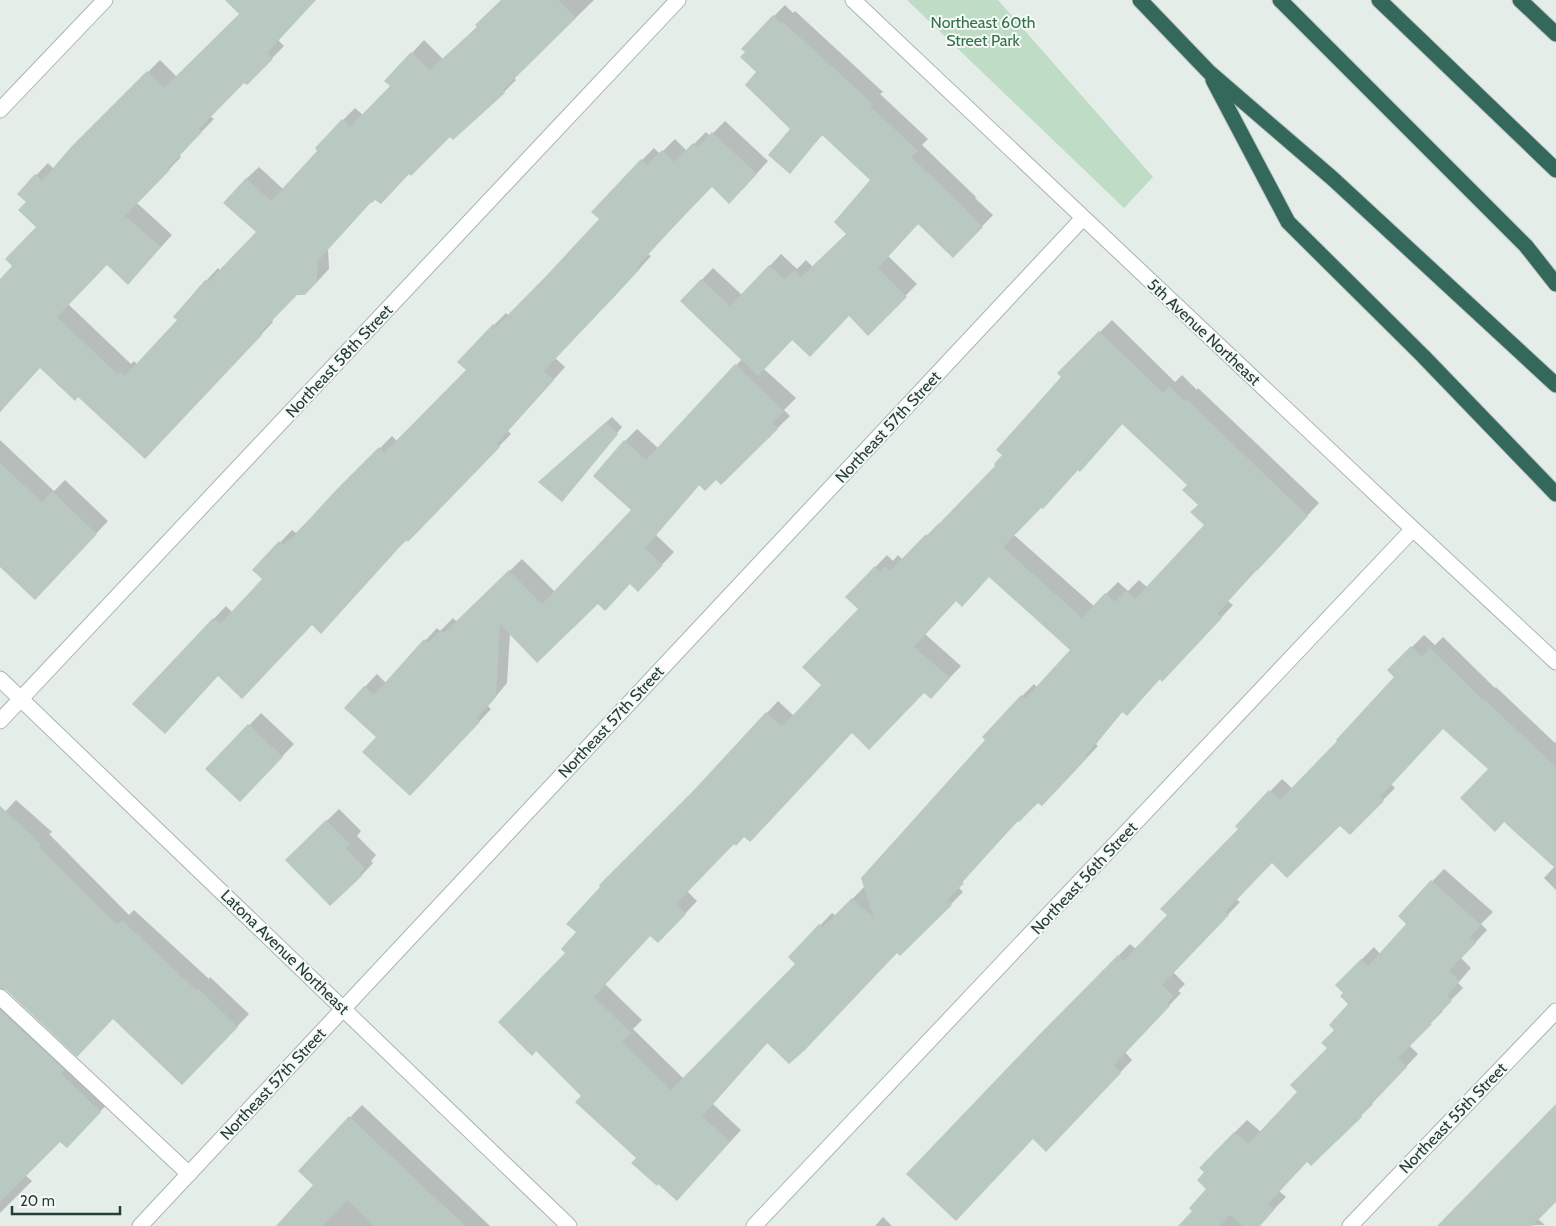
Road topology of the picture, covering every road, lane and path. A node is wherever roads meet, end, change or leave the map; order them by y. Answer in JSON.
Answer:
{"nodes":[{"id":1,"x":105,"y":0,"type":"edge"},
{"id":2,"x":678,"y":0,"type":"edge"},
{"id":3,"x":853,"y":0,"type":"edge"},
{"id":4,"x":1140,"y":0,"type":"edge"},
{"id":5,"x":1280,"y":0,"type":"edge"},
{"id":6,"x":1379,"y":0,"type":"edge"},
{"id":7,"x":1520,"y":0,"type":"edge"},
{"id":8,"x":1556,"y":34,"type":"edge"},
{"id":9,"x":1209,"y":72,"type":"junction"},
{"id":10,"x":0,"y":110,"type":"edge"},
{"id":11,"x":1556,"y":170,"type":"edge"},
{"id":12,"x":1084,"y":218,"type":"junction"},
{"id":13,"x":1526,"y":246,"type":"junction"},
{"id":14,"x":1556,"y":268,"type":"edge"},
{"id":15,"x":1556,"y":284,"type":"edge"},
{"id":16,"x":1556,"y":385,"type":"edge"},
{"id":17,"x":1556,"y":494,"type":"edge"},
{"id":18,"x":1413,"y":529,"type":"junction"},
{"id":19,"x":1556,"y":662,"type":"edge"},
{"id":20,"x":0,"y":679,"type":"edge"},
{"id":21,"x":21,"y":699,"type":"junction"},
{"id":22,"x":0,"y":721,"type":"edge"},
{"id":23,"x":0,"y":996,"type":"edge"},
{"id":24,"x":343,"y":1009,"type":"junction"},
{"id":25,"x":1556,"y":1011,"type":"edge"},
{"id":26,"x":189,"y":1174,"type":"junction"},
{"id":27,"x":140,"y":1226,"type":"edge"},
{"id":28,"x":569,"y":1226,"type":"edge"},
{"id":29,"x":754,"y":1226,"type":"edge"},
{"id":30,"x":1350,"y":1226,"type":"edge"}],
"edges":[{"from":1,"to":10,"type":"street"},
{"from":2,"to":21,"type":"street","name":"Northeast 58th Street"},
{"from":3,"to":12,"type":"street","name":"5th Avenue Northeast"},
{"from":4,"to":9,"type":"highway"},
{"from":5,"to":13,"type":"highway"},
{"from":6,"to":11,"type":"highway"},
{"from":7,"to":8,"type":"highway"},
{"from":9,"to":16,"type":"highway"},
{"from":9,"to":17,"type":"highway"},
{"from":12,"to":18,"type":"street","name":"5th Avenue Northeast"},
{"from":12,"to":24,"type":"street","name":"Northeast 57th Street"},
{"from":13,"to":14,"type":"highway"},
{"from":13,"to":15,"type":"highway"},
{"from":18,"to":19,"type":"street","name":"5th Avenue Northeast"},
{"from":18,"to":29,"type":"street","name":"Northeast 56th Street"},
{"from":20,"to":21,"type":"street","name":"Latona Avenue Northeast"},
{"from":21,"to":22,"type":"street","name":"Northeast 58th Street"},
{"from":21,"to":24,"type":"street","name":"Latona Avenue Northeast"},
{"from":23,"to":26,"type":"street"},
{"from":24,"to":26,"type":"street","name":"Northeast 57th Street"},
{"from":24,"to":28,"type":"street","name":"Latona Avenue Northeast"},
{"from":25,"to":30,"type":"street","name":"Northeast 55th Street"},
{"from":26,"to":27,"type":"street","name":"Northeast 57th Street"}]}
